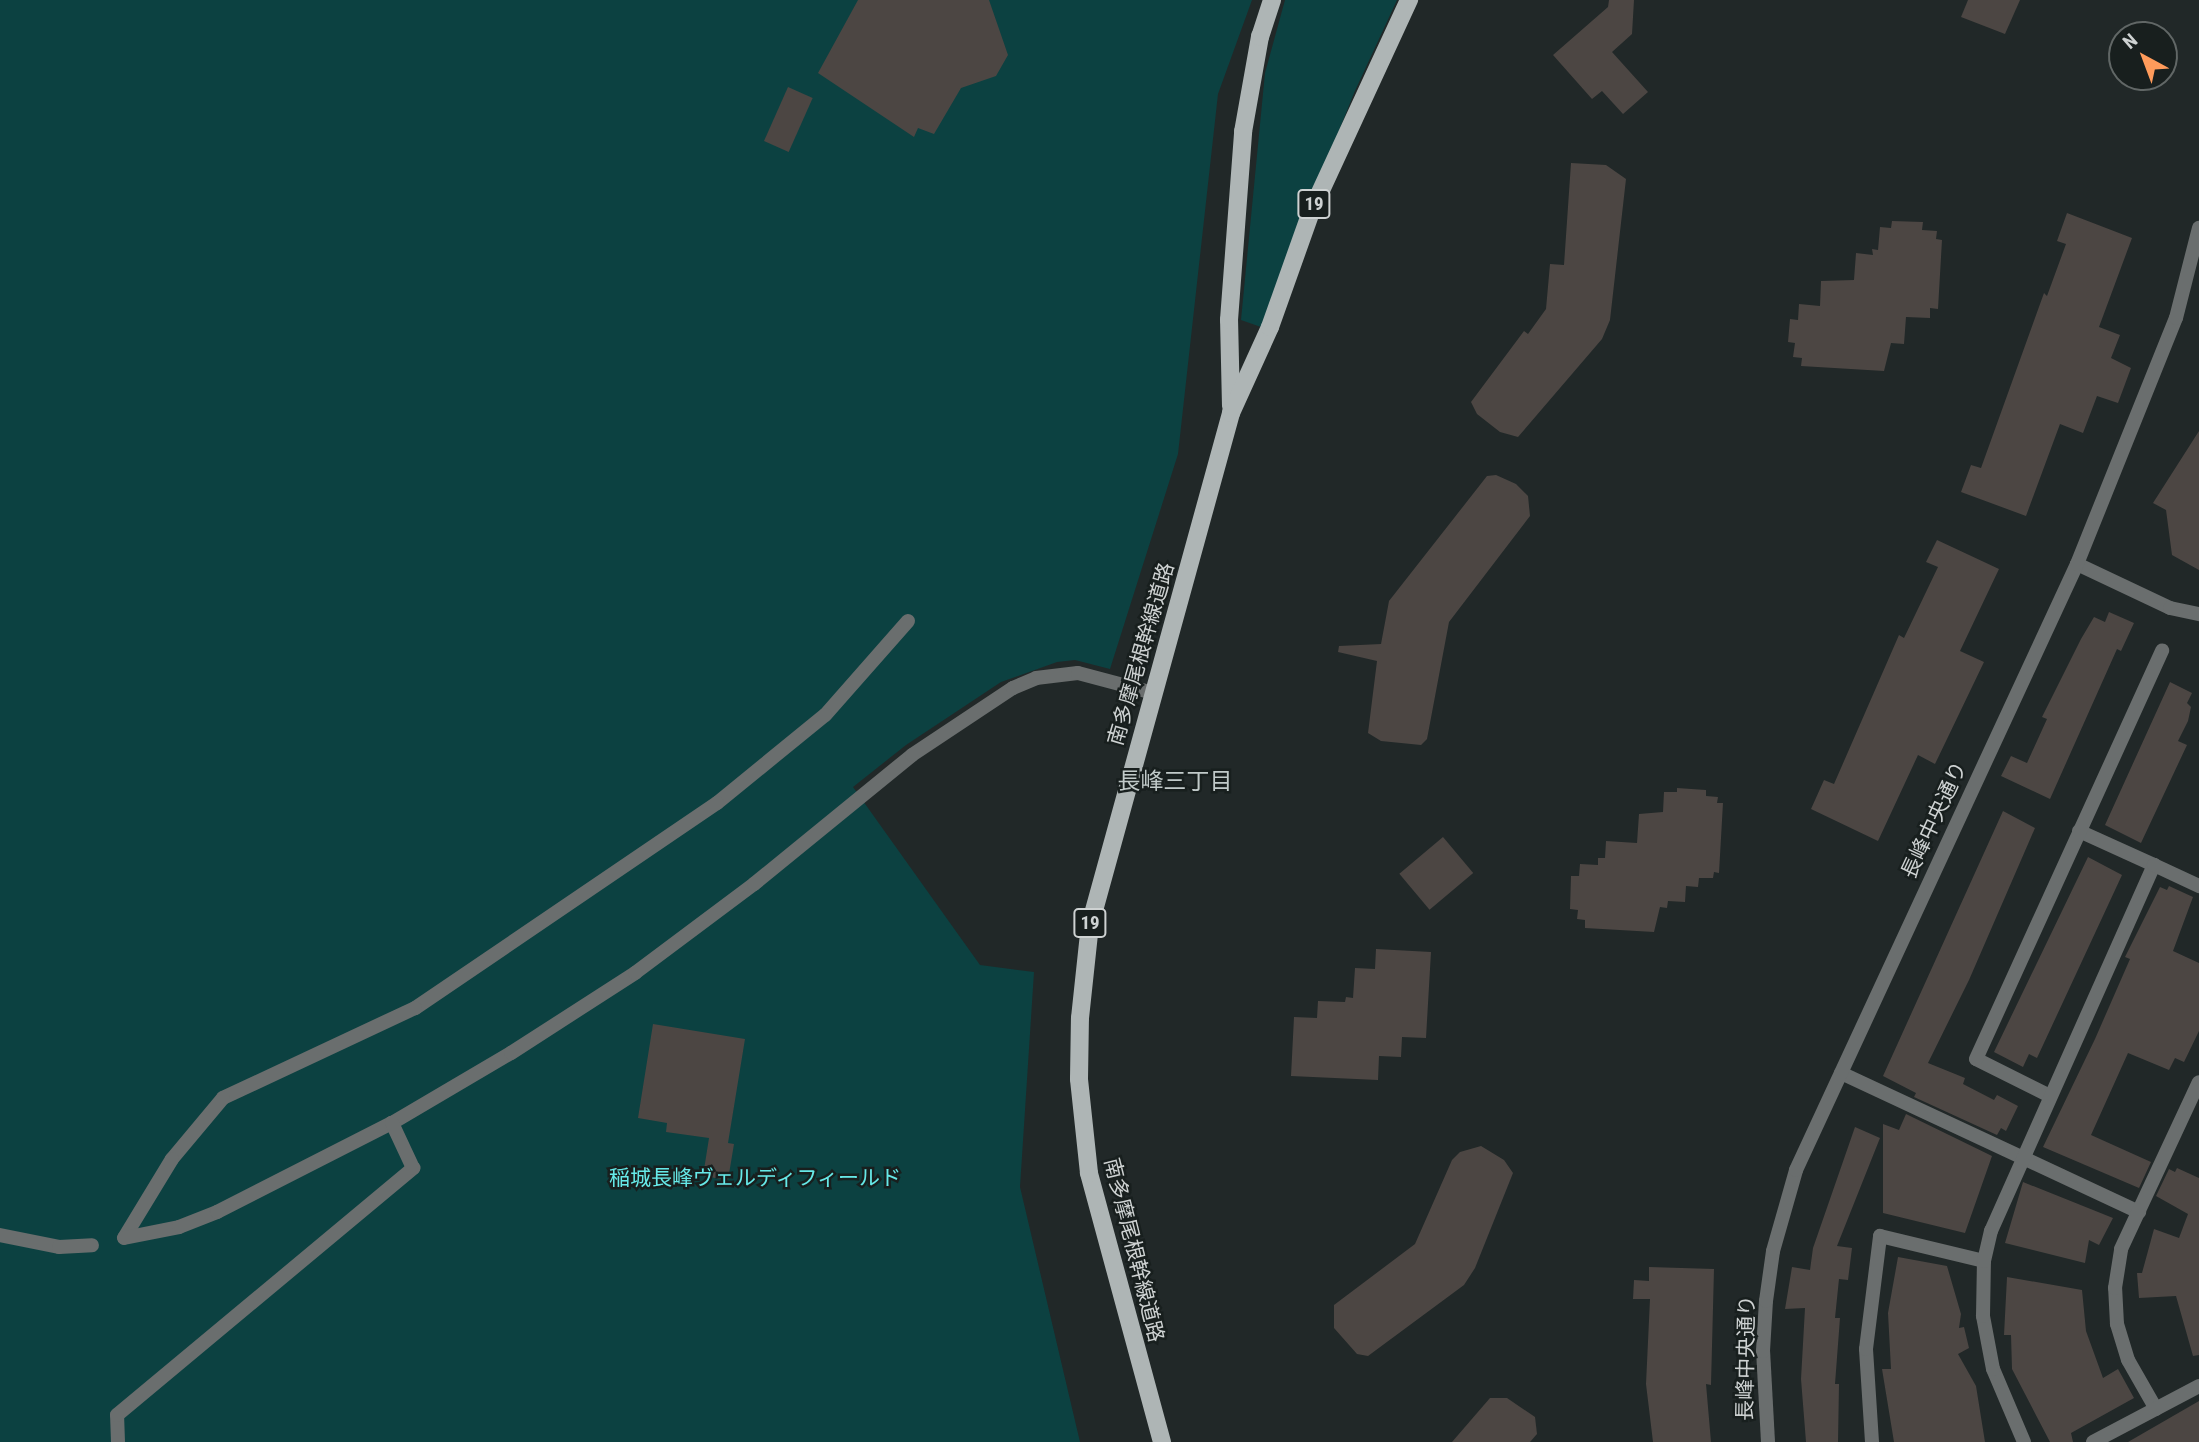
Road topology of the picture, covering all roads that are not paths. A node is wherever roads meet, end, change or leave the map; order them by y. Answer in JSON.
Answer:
{"nodes":[{"id":1,"x":1272,"y":0,"type":"edge"},
{"id":2,"x":1409,"y":0,"type":"edge"},
{"id":3,"x":2199,"y":228,"type":"edge"},
{"id":4,"x":1231,"y":413,"type":"junction"},
{"id":5,"x":2077,"y":564,"type":"junction"},
{"id":6,"x":2199,"y":614,"type":"edge"},
{"id":7,"x":908,"y":621,"type":"dead end"},
{"id":8,"x":2162,"y":650,"type":"dead end"},
{"id":9,"x":1153,"y":693,"type":"junction"},
{"id":10,"x":2079,"y":831,"type":"junction"},
{"id":11,"x":2154,"y":865,"type":"junction"},
{"id":12,"x":2199,"y":886,"type":"edge"},
{"id":13,"x":1841,"y":1073,"type":"junction"},
{"id":14,"x":2199,"y":1082,"type":"edge"},
{"id":15,"x":2048,"y":1095,"type":"junction"},
{"id":16,"x":392,"y":1123,"type":"junction"},
{"id":17,"x":2021,"y":1155,"type":"junction"},
{"id":18,"x":2139,"y":1212,"type":"junction"},
{"id":19,"x":0,"y":1235,"type":"edge"},
{"id":20,"x":92,"y":1245,"type":"dead end"},
{"id":21,"x":1984,"y":1261,"type":"junction"},
{"id":22,"x":2199,"y":1386,"type":"edge"},
{"id":23,"x":2156,"y":1409,"type":"junction"},
{"id":24,"x":118,"y":1442,"type":"edge"},
{"id":25,"x":1162,"y":1442,"type":"edge"},
{"id":26,"x":1768,"y":1442,"type":"edge"},
{"id":27,"x":1872,"y":1442,"type":"edge"},
{"id":28,"x":2024,"y":1442,"type":"edge"},
{"id":29,"x":2093,"y":1442,"type":"edge"}],
"edges":[{"from":1,"to":4,"type":"main road","name":"南多摩尾根幹線道路","number":"19"},
{"from":2,"to":4,"type":"main road","name":"南多摩尾根幹線道路","number":"19"},
{"from":3,"to":5,"type":"street","name":"長峰中央通り"},
{"from":4,"to":9,"type":"main road","name":"南多摩尾根幹線道路","number":"19"},
{"from":5,"to":6,"type":"street"},
{"from":5,"to":13,"type":"street","name":"長峰中央通り"},
{"from":7,"to":16,"type":"street"},
{"from":8,"to":10,"type":"street"},
{"from":9,"to":16,"type":"street"},
{"from":9,"to":25,"type":"main road","name":"南多摩尾根幹線道路","number":"19"},
{"from":10,"to":11,"type":"street"},
{"from":10,"to":15,"type":"street"},
{"from":11,"to":12,"type":"street"},
{"from":11,"to":15,"type":"street"},
{"from":13,"to":17,"type":"street"},
{"from":13,"to":26,"type":"street","name":"長峰中央通り"},
{"from":14,"to":18,"type":"street"},
{"from":15,"to":17,"type":"street"},
{"from":16,"to":24,"type":"street"},
{"from":17,"to":18,"type":"street"},
{"from":17,"to":21,"type":"street"},
{"from":18,"to":23,"type":"street"},
{"from":19,"to":20,"type":"street"},
{"from":21,"to":27,"type":"street"},
{"from":21,"to":28,"type":"street"},
{"from":22,"to":23,"type":"street"},
{"from":23,"to":29,"type":"street"}]}
